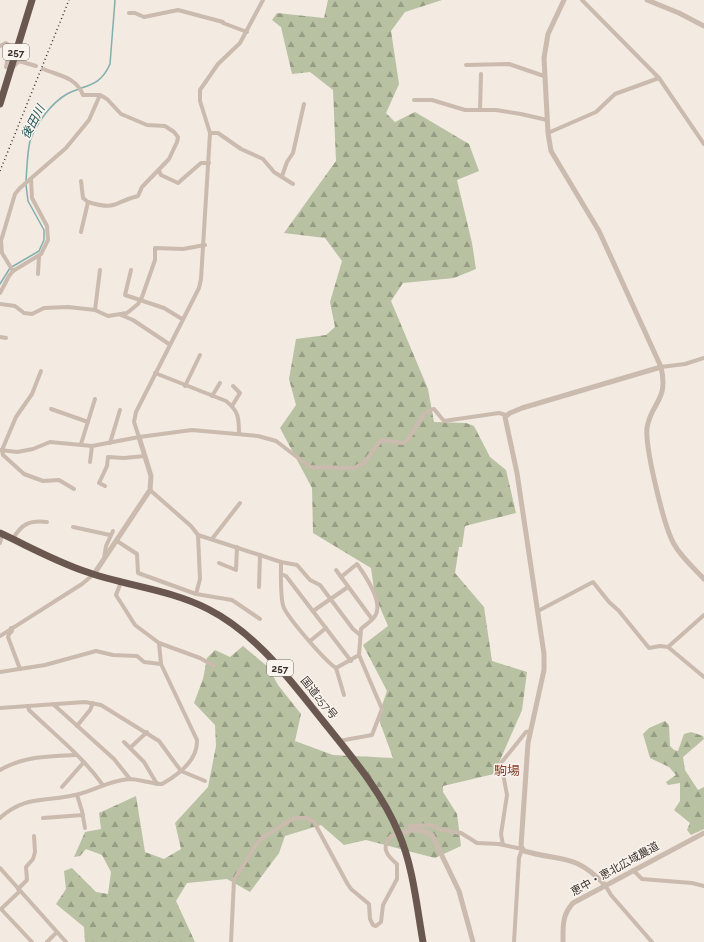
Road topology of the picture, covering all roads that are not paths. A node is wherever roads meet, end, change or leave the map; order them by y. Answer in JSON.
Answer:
{"nodes":[{"id":1,"x":32,"y":0,"type":"edge"},
{"id":2,"x":263,"y":0,"type":"edge"},
{"id":3,"x":564,"y":0,"type":"edge"},
{"id":4,"x":582,"y":0,"type":"edge"},
{"id":5,"x":646,"y":0,"type":"edge"},
{"id":6,"x":129,"y":13,"type":"dead end"},
{"id":7,"x":704,"y":26,"type":"edge"},
{"id":8,"x":247,"y":32,"type":"junction"},
{"id":9,"x":0,"y":46,"type":"edge"},
{"id":10,"x":36,"y":66,"type":"dead end"},
{"id":11,"x":466,"y":66,"type":"dead end"},
{"id":12,"x":11,"y":69,"type":"junction"},
{"id":13,"x":43,"y":69,"type":"dead end"},
{"id":14,"x":481,"y":74,"type":"dead end"},
{"id":15,"x":544,"y":76,"type":"junction"},
{"id":16,"x":659,"y":78,"type":"junction"},
{"id":17,"x":100,"y":95,"type":"junction"},
{"id":18,"x":414,"y":100,"type":"dead end"},
{"id":19,"x":0,"y":104,"type":"edge"},
{"id":20,"x":304,"y":104,"type":"dead end"},
{"id":21,"x":480,"y":110,"type":"junction"},
{"id":22,"x":547,"y":120,"type":"junction"},
{"id":23,"x":210,"y":133,"type":"junction"},
{"id":24,"x":548,"y":133,"type":"junction"},
{"id":25,"x":704,"y":144,"type":"edge"},
{"id":26,"x":209,"y":163,"type":"junction"},
{"id":27,"x":158,"y":172,"type":"junction"},
{"id":28,"x":282,"y":176,"type":"junction"},
{"id":29,"x":30,"y":179,"type":"junction"},
{"id":30,"x":81,"y":181,"type":"dead end"},
{"id":31,"x":293,"y":184,"type":"dead end"},
{"id":32,"x":88,"y":202,"type":"junction"},
{"id":33,"x":81,"y":232,"type":"dead end"},
{"id":34,"x":205,"y":245,"type":"junction"},
{"id":35,"x":39,"y":256,"type":"junction"},
{"id":36,"x":100,"y":270,"type":"dead end"},
{"id":37,"x":131,"y":270,"type":"dead end"},
{"id":38,"x":13,"y":271,"type":"junction"},
{"id":39,"x":38,"y":274,"type":"dead end"},
{"id":40,"x":0,"y":293,"type":"edge"},
{"id":41,"x":140,"y":300,"type":"junction"},
{"id":42,"x":0,"y":304,"type":"edge"},
{"id":43,"x":95,"y":310,"type":"junction"},
{"id":44,"x":118,"y":315,"type":"junction"},
{"id":45,"x":182,"y":319,"type":"junction"},
{"id":46,"x":0,"y":337,"type":"edge"},
{"id":47,"x":6,"y":338,"type":"dead end"},
{"id":48,"x":169,"y":344,"type":"junction"},
{"id":49,"x":200,"y":355,"type":"dead end"},
{"id":50,"x":704,"y":358,"type":"edge"},
{"id":51,"x":661,"y":367,"type":"junction"},
{"id":52,"x":41,"y":371,"type":"dead end"},
{"id":53,"x":155,"y":373,"type":"junction"},
{"id":54,"x":220,"y":382,"type":"dead end"},
{"id":55,"x":185,"y":386,"type":"junction"},
{"id":56,"x":233,"y":386,"type":"dead end"},
{"id":57,"x":212,"y":396,"type":"junction"},
{"id":58,"x":96,"y":399,"type":"dead end"},
{"id":59,"x":232,"y":406,"type":"junction"},
{"id":60,"x":51,"y":408,"type":"dead end"},
{"id":61,"x":120,"y":410,"type":"dead end"},
{"id":62,"x":506,"y":415,"type":"junction"},
{"id":63,"x":88,"y":422,"type":"junction"},
{"id":64,"x":238,"y":434,"type":"junction"},
{"id":65,"x":139,"y":437,"type":"junction"},
{"id":66,"x":110,"y":443,"type":"junction"},
{"id":67,"x":81,"y":444,"type":"junction"},
{"id":68,"x":92,"y":446,"type":"junction"},
{"id":69,"x":1,"y":450,"type":"edge"},
{"id":70,"x":145,"y":456,"type":"junction"},
{"id":71,"x":90,"y":462,"type":"dead end"},
{"id":72,"x":105,"y":486,"type":"dead end"},
{"id":73,"x":74,"y":489,"type":"dead end"},
{"id":74,"x":150,"y":490,"type":"junction"},
{"id":75,"x":240,"y":503,"type":"dead end"},
{"id":76,"x":47,"y":522,"type":"dead end"},
{"id":77,"x":73,"y":527,"type":"dead end"},
{"id":78,"x":1,"y":534,"type":"edge"},
{"id":79,"x":198,"y":535,"type":"junction"},
{"id":80,"x":212,"y":539,"type":"junction"},
{"id":81,"x":13,"y":540,"type":"junction"},
{"id":82,"x":117,"y":541,"type":"junction"},
{"id":83,"x":0,"y":543,"type":"edge"},
{"id":84,"x":237,"y":547,"type":"junction"},
{"id":85,"x":260,"y":554,"type":"junction"},
{"id":86,"x":104,"y":559,"type":"junction"},
{"id":87,"x":281,"y":562,"type":"junction"},
{"id":88,"x":219,"y":563,"type":"dead end"},
{"id":89,"x":336,"y":570,"type":"dead end"},
{"id":90,"x":94,"y":574,"type":"junction"},
{"id":91,"x":281,"y":574,"type":"junction"},
{"id":92,"x":341,"y":577,"type":"junction"},
{"id":93,"x":704,"y":579,"type":"edge"},
{"id":94,"x":121,"y":582,"type":"junction"},
{"id":95,"x":260,"y":587,"type":"dead end"},
{"id":96,"x":348,"y":587,"type":"junction"},
{"id":97,"x":196,"y":594,"type":"junction"},
{"id":98,"x":331,"y":600,"type":"junction"},
{"id":99,"x":313,"y":611,"type":"junction"},
{"id":100,"x":538,"y":611,"type":"junction"},
{"id":101,"x":704,"y":615,"type":"edge"},
{"id":102,"x":260,"y":619,"type":"dead end"},
{"id":103,"x":372,"y":619,"type":"junction"},
{"id":104,"x":12,"y":628,"type":"junction"},
{"id":105,"x":326,"y":628,"type":"junction"},
{"id":106,"x":359,"y":634,"type":"junction"},
{"id":107,"x":0,"y":636,"type":"edge"},
{"id":108,"x":310,"y":641,"type":"junction"},
{"id":109,"x":159,"y":643,"type":"junction"},
{"id":110,"x":668,"y":646,"type":"junction"},
{"id":111,"x":359,"y":655,"type":"junction"},
{"id":112,"x":351,"y":661,"type":"junction"},
{"id":113,"x":161,"y":664,"type":"junction"},
{"id":114,"x":214,"y":666,"type":"dead end"},
{"id":115,"x":336,"y":668,"type":"junction"},
{"id":116,"x":20,"y":669,"type":"junction"},
{"id":117,"x":0,"y":672,"type":"edge"},
{"id":118,"x":704,"y":677,"type":"edge"},
{"id":119,"x":344,"y":696,"type":"dead end"},
{"id":120,"x":92,"y":703,"type":"junction"},
{"id":121,"x":54,"y":704,"type":"junction"},
{"id":122,"x":28,"y":706,"type":"junction"},
{"id":123,"x":0,"y":708,"type":"edge"},
{"id":124,"x":77,"y":726,"type":"junction"},
{"id":125,"x":531,"y":731,"type":"junction"},
{"id":126,"x":147,"y":732,"type":"junction"},
{"id":127,"x":339,"y":741,"type":"junction"},
{"id":128,"x":124,"y":742,"type":"dead end"},
{"id":129,"x":130,"y":748,"type":"junction"},
{"id":130,"x":76,"y":755,"type":"junction"},
{"id":131,"x":84,"y":762,"type":"junction"},
{"id":132,"x":0,"y":770,"type":"edge"},
{"id":133,"x":181,"y":771,"type":"junction"},
{"id":134,"x":130,"y":779,"type":"junction"},
{"id":135,"x":205,"y":781,"type":"dead end"},
{"id":136,"x":102,"y":784,"type":"junction"},
{"id":137,"x":158,"y":784,"type":"junction"},
{"id":138,"x":62,"y":787,"type":"dead end"},
{"id":139,"x":77,"y":795,"type":"junction"},
{"id":140,"x":83,"y":815,"type":"junction"},
{"id":141,"x":0,"y":818,"type":"edge"},
{"id":142,"x":43,"y":818,"type":"dead end"},
{"id":143,"x":85,"y":828,"type":"dead end"},
{"id":144,"x":407,"y":830,"type":"junction"},
{"id":145,"x":704,"y":833,"type":"edge"},
{"id":146,"x":400,"y":834,"type":"junction"},
{"id":147,"x":34,"y":836,"type":"dead end"},
{"id":148,"x":503,"y":845,"type":"junction"},
{"id":149,"x":522,"y":849,"type":"junction"},
{"id":150,"x":0,"y":868,"type":"edge"},
{"id":151,"x":633,"y":870,"type":"junction"},
{"id":152,"x":605,"y":885,"type":"junction"},
{"id":153,"x":704,"y":886,"type":"edge"},
{"id":154,"x":19,"y":890,"type":"junction"},
{"id":155,"x":57,"y":932,"type":"junction"},
{"id":156,"x":32,"y":942,"type":"edge"},
{"id":157,"x":47,"y":942,"type":"edge"},
{"id":158,"x":66,"y":942,"type":"edge"},
{"id":159,"x":231,"y":942,"type":"edge"},
{"id":160,"x":423,"y":942,"type":"edge"},
{"id":161,"x":473,"y":942,"type":"edge"},
{"id":162,"x":514,"y":942,"type":"edge"},
{"id":163,"x":563,"y":942,"type":"edge"},
{"id":164,"x":652,"y":942,"type":"edge"}],
"edges":[{"from":1,"to":12,"type":"highway","number":"257"},
{"from":2,"to":8,"type":"street"},
{"from":3,"to":15,"type":"street"},
{"from":4,"to":16,"type":"street"},
{"from":5,"to":7,"type":"street"},
{"from":6,"to":8,"type":"street"},
{"from":8,"to":23,"type":"street"},
{"from":9,"to":12,"type":"street"},
{"from":10,"to":12,"type":"street"},
{"from":11,"to":15,"type":"street"},
{"from":12,"to":19,"type":"highway","number":"257"},
{"from":13,"to":17,"type":"street"},
{"from":14,"to":21,"type":"street"},
{"from":15,"to":22,"type":"street"},
{"from":16,"to":24,"type":"street"},
{"from":16,"to":25,"type":"street"},
{"from":17,"to":27,"type":"street"},
{"from":17,"to":29,"type":"street"},
{"from":18,"to":21,"type":"street"},
{"from":20,"to":28,"type":"street"},
{"from":21,"to":22,"type":"street"},
{"from":22,"to":24,"type":"street"},
{"from":23,"to":26,"type":"street"},
{"from":23,"to":28,"type":"street"},
{"from":24,"to":51,"type":"street"},
{"from":26,"to":27,"type":"street"},
{"from":26,"to":34,"type":"street"},
{"from":27,"to":32,"type":"street"},
{"from":28,"to":31,"type":"street"},
{"from":29,"to":35,"type":"street"},
{"from":29,"to":38,"type":"street"},
{"from":30,"to":32,"type":"street"},
{"from":32,"to":33,"type":"street"},
{"from":34,"to":41,"type":"street"},
{"from":34,"to":45,"type":"street"},
{"from":35,"to":38,"type":"street"},
{"from":35,"to":39,"type":"street"},
{"from":36,"to":43,"type":"street"},
{"from":37,"to":41,"type":"street"},
{"from":38,"to":40,"type":"street"},
{"from":41,"to":44,"type":"street"},
{"from":41,"to":45,"type":"street"},
{"from":42,"to":43,"type":"street"},
{"from":43,"to":44,"type":"street"},
{"from":44,"to":48,"type":"street"},
{"from":45,"to":48,"type":"street"},
{"from":46,"to":47,"type":"street"},
{"from":48,"to":53,"type":"street"},
{"from":49,"to":55,"type":"street"},
{"from":50,"to":51,"type":"street"},
{"from":51,"to":62,"type":"street"},
{"from":51,"to":93,"type":"street"},
{"from":52,"to":69,"type":"street"},
{"from":53,"to":55,"type":"street"},
{"from":53,"to":65,"type":"street"},
{"from":54,"to":57,"type":"street"},
{"from":55,"to":57,"type":"street"},
{"from":56,"to":59,"type":"street"},
{"from":57,"to":59,"type":"street"},
{"from":58,"to":63,"type":"street"},
{"from":59,"to":64,"type":"street"},
{"from":60,"to":63,"type":"street"},
{"from":61,"to":66,"type":"street"},
{"from":62,"to":64,"type":"street"},
{"from":62,"to":100,"type":"street"},
{"from":63,"to":67,"type":"street"},
{"from":64,"to":65,"type":"street"},
{"from":65,"to":66,"type":"street"},
{"from":65,"to":70,"type":"street"},
{"from":66,"to":68,"type":"street"},
{"from":67,"to":68,"type":"street"},
{"from":67,"to":69,"type":"street"},
{"from":68,"to":71,"type":"street"},
{"from":69,"to":73,"type":"street"},
{"from":70,"to":72,"type":"street"},
{"from":70,"to":74,"type":"street"},
{"from":74,"to":79,"type":"street"},
{"from":74,"to":82,"type":"street"},
{"from":75,"to":80,"type":"street"},
{"from":76,"to":81,"type":"street"},
{"from":77,"to":86,"type":"street"},
{"from":78,"to":81,"type":"highway","name":"国道257号","number":"257"},
{"from":78,"to":83,"type":"street"},
{"from":79,"to":80,"type":"street"},
{"from":79,"to":97,"type":"street"},
{"from":80,"to":84,"type":"street"},
{"from":81,"to":90,"type":"highway","name":"国道257号","number":"257"},
{"from":82,"to":86,"type":"street"},
{"from":82,"to":97,"type":"street"},
{"from":84,"to":85,"type":"street"},
{"from":84,"to":88,"type":"street"},
{"from":85,"to":87,"type":"street"},
{"from":85,"to":95,"type":"street"},
{"from":86,"to":90,"type":"street"},
{"from":87,"to":91,"type":"street"},
{"from":87,"to":98,"type":"street"},
{"from":89,"to":92,"type":"street"},
{"from":90,"to":94,"type":"highway","name":"国道257号","number":"257"},
{"from":90,"to":104,"type":"street"},
{"from":91,"to":99,"type":"street"},
{"from":91,"to":108,"type":"street"},
{"from":92,"to":96,"type":"street"},
{"from":92,"to":103,"type":"street"},
{"from":94,"to":109,"type":"street"},
{"from":94,"to":127,"type":"highway","name":"国道257号","number":"257"},
{"from":96,"to":98,"type":"street"},
{"from":96,"to":103,"type":"street"},
{"from":97,"to":102,"type":"street"},
{"from":98,"to":99,"type":"street"},
{"from":98,"to":106,"type":"street"},
{"from":99,"to":105,"type":"street"},
{"from":100,"to":110,"type":"street"},
{"from":100,"to":125,"type":"street"},
{"from":101,"to":110,"type":"street"},
{"from":103,"to":106,"type":"street"},
{"from":104,"to":107,"type":"street"},
{"from":104,"to":116,"type":"street"},
{"from":105,"to":108,"type":"street"},
{"from":105,"to":112,"type":"street"},
{"from":106,"to":111,"type":"street"},
{"from":108,"to":115,"type":"street"},
{"from":109,"to":113,"type":"street"},
{"from":109,"to":114,"type":"street"},
{"from":110,"to":118,"type":"street"},
{"from":111,"to":112,"type":"street"},
{"from":111,"to":127,"type":"street"},
{"from":112,"to":115,"type":"street"},
{"from":113,"to":116,"type":"street"},
{"from":113,"to":133,"type":"street"},
{"from":115,"to":119,"type":"street"},
{"from":116,"to":117,"type":"street"},
{"from":120,"to":121,"type":"street"},
{"from":120,"to":124,"type":"street"},
{"from":120,"to":126,"type":"street"},
{"from":121,"to":122,"type":"street"},
{"from":121,"to":124,"type":"street"},
{"from":122,"to":123,"type":"street"},
{"from":122,"to":130,"type":"street"},
{"from":124,"to":134,"type":"street"},
{"from":125,"to":148,"type":"street"},
{"from":125,"to":149,"type":"street"},
{"from":126,"to":129,"type":"street"},
{"from":126,"to":133,"type":"street"},
{"from":127,"to":146,"type":"highway","name":"国道257号","number":"257"},
{"from":128,"to":129,"type":"street"},
{"from":129,"to":137,"type":"street"},
{"from":130,"to":131,"type":"street"},
{"from":130,"to":132,"type":"street"},
{"from":131,"to":136,"type":"street"},
{"from":131,"to":138,"type":"street"},
{"from":133,"to":135,"type":"street"},
{"from":133,"to":137,"type":"street"},
{"from":134,"to":136,"type":"street"},
{"from":134,"to":137,"type":"street"},
{"from":136,"to":139,"type":"street"},
{"from":139,"to":140,"type":"street"},
{"from":139,"to":141,"type":"street"},
{"from":140,"to":142,"type":"street"},
{"from":140,"to":143,"type":"street"},
{"from":144,"to":146,"type":"street"},
{"from":144,"to":148,"type":"street"},
{"from":144,"to":161,"type":"street"},
{"from":145,"to":151,"type":"street","name":"恵中・恵北広域農道"},
{"from":146,"to":159,"type":"street"},
{"from":146,"to":160,"type":"highway","name":"国道257号","number":"257"},
{"from":147,"to":154,"type":"street"},
{"from":148,"to":149,"type":"street"},
{"from":149,"to":152,"type":"street"},
{"from":149,"to":162,"type":"street"},
{"from":150,"to":154,"type":"street"},
{"from":151,"to":152,"type":"street","name":"恵中・恵北広域農道"},
{"from":151,"to":153,"type":"street"},
{"from":152,"to":163,"type":"street","name":"恵中・恵北広域農道"},
{"from":152,"to":164,"type":"street"},
{"from":154,"to":155,"type":"street"},
{"from":154,"to":156,"type":"street"},
{"from":155,"to":157,"type":"street"},
{"from":155,"to":158,"type":"street"}]}
